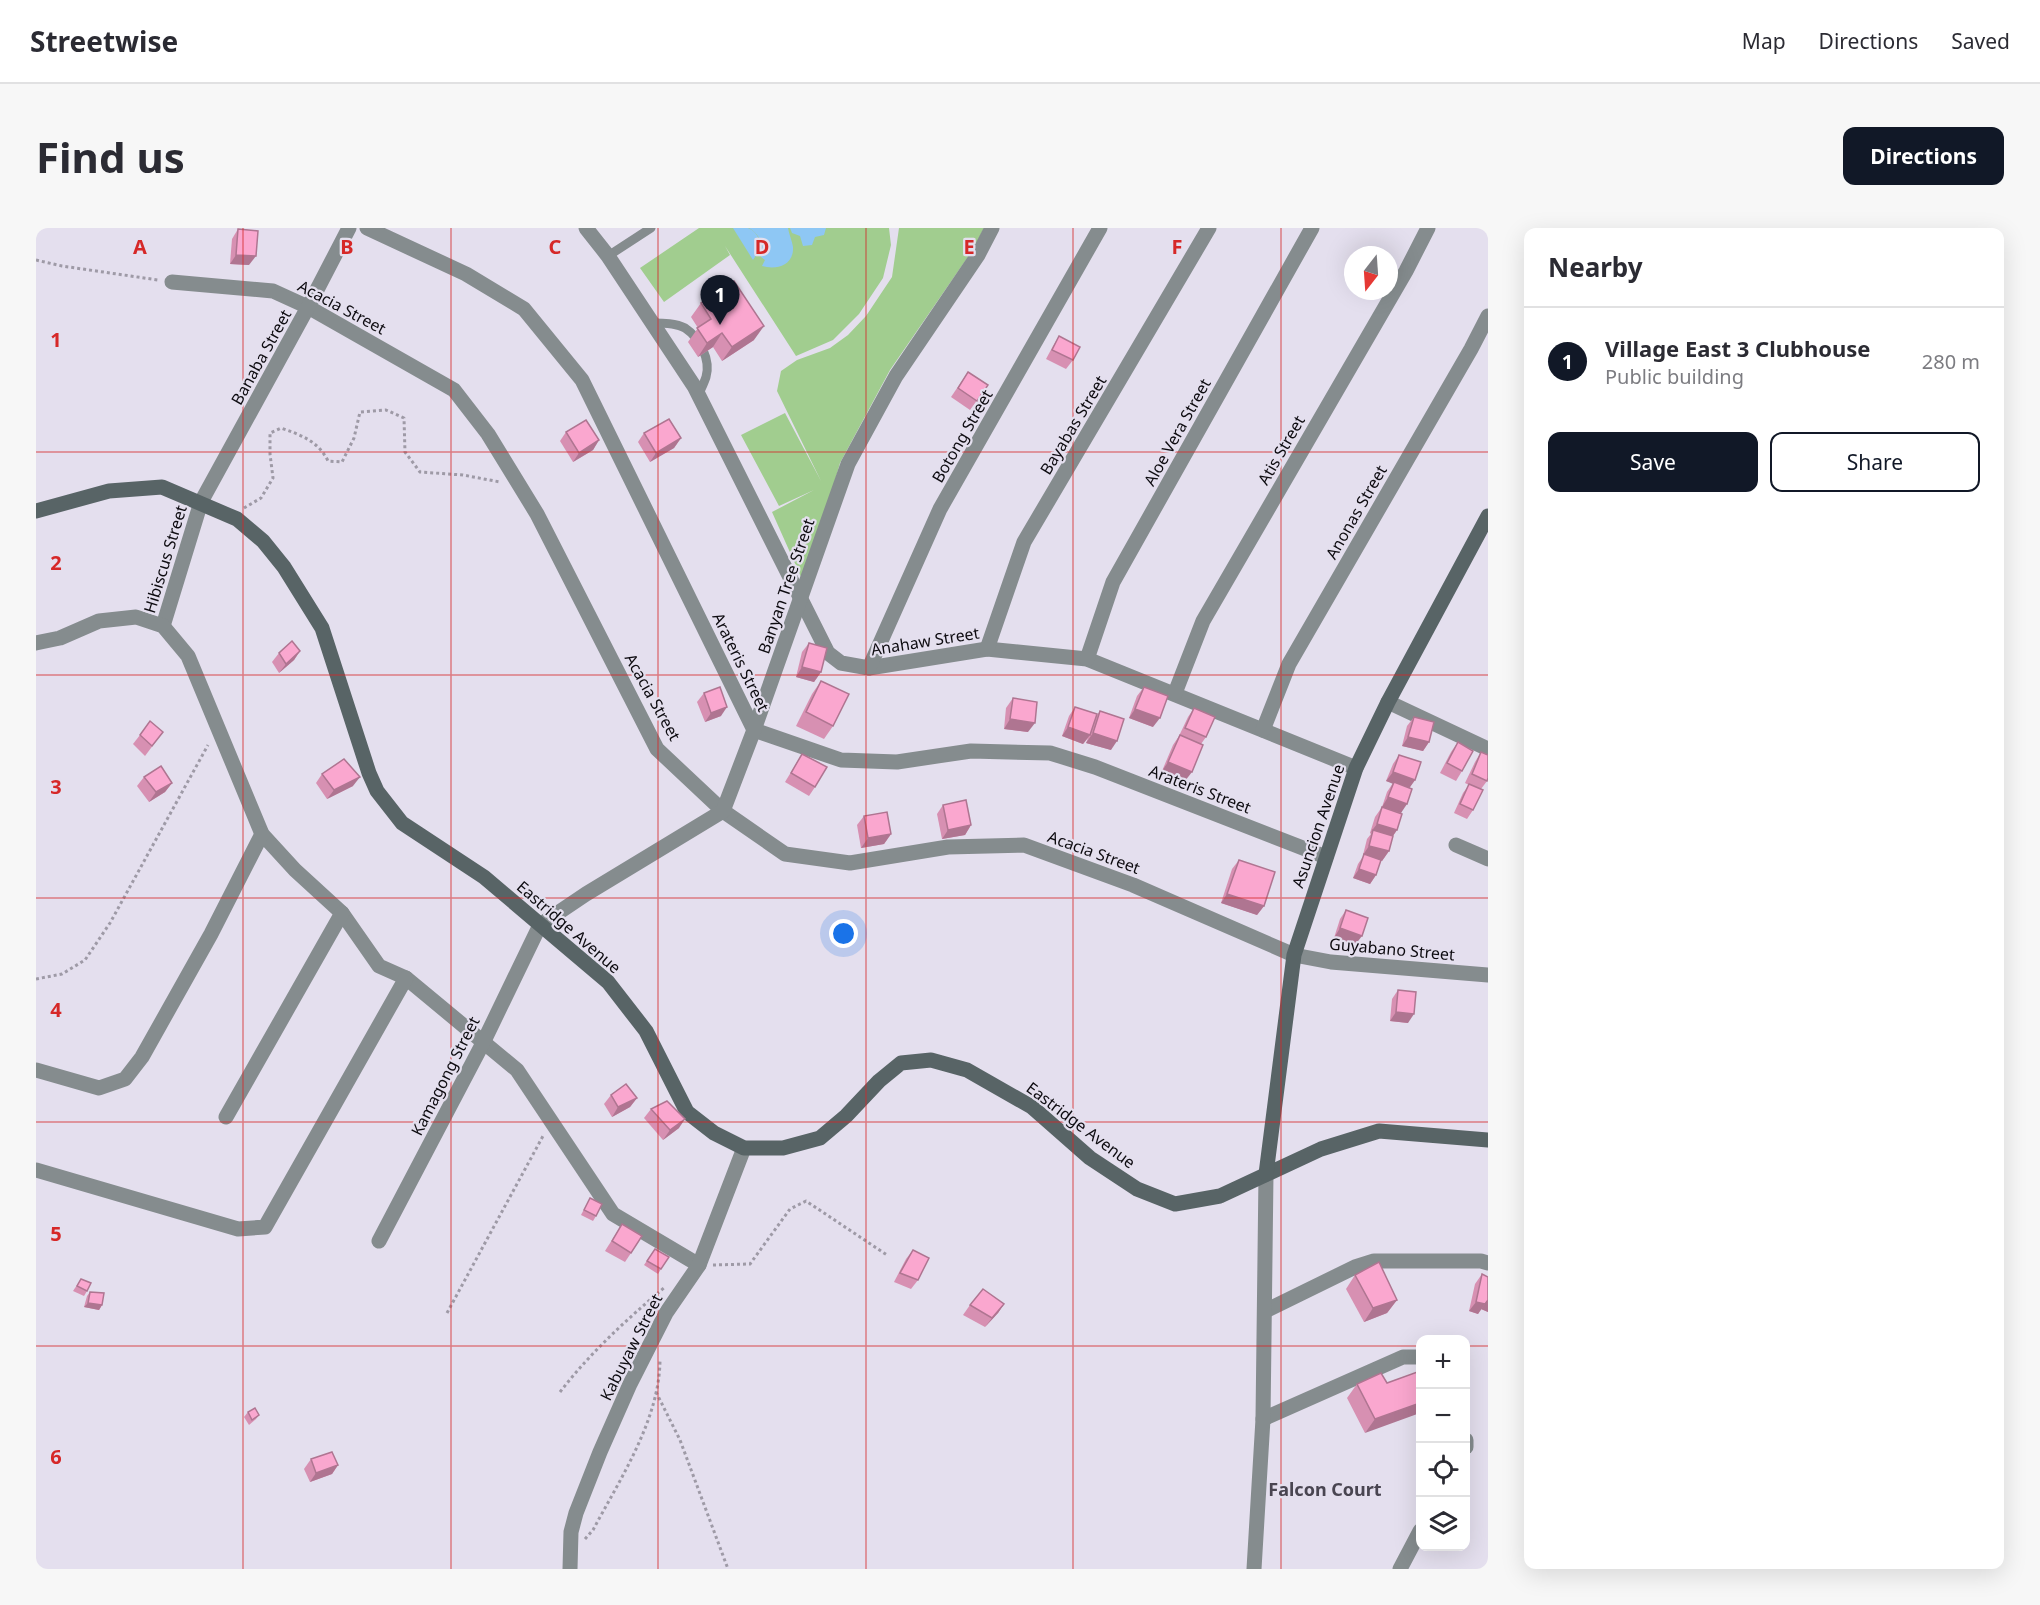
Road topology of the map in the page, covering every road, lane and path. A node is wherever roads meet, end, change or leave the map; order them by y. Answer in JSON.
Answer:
{"nodes":[{"id":1,"x":349,"y":228,"type":"edge"},
{"id":2,"x":367,"y":228,"type":"edge"},
{"id":3,"x":586,"y":228,"type":"edge"},
{"id":4,"x":651,"y":228,"type":"edge"},
{"id":5,"x":992,"y":228,"type":"edge"},
{"id":6,"x":1100,"y":228,"type":"edge"},
{"id":7,"x":1209,"y":228,"type":"edge"},
{"id":8,"x":1312,"y":228,"type":"edge"},
{"id":9,"x":1428,"y":228,"type":"edge"},
{"id":10,"x":608,"y":256,"type":"junction"},
{"id":11,"x":36,"y":260,"type":"edge"},
{"id":12,"x":172,"y":282,"type":"joint"},
{"id":13,"x":308,"y":308,"type":"junction"},
{"id":14,"x":1488,"y":316,"type":"edge"},
{"id":15,"x":653,"y":323,"type":"junction"},
{"id":16,"x":699,"y":394,"type":"junction"},
{"id":17,"x":520,"y":486,"type":"junction"},
{"id":18,"x":201,"y":502,"type":"junction"},
{"id":19,"x":36,"y":511,"type":"edge"},
{"id":20,"x":229,"y":515,"type":"junction"},
{"id":21,"x":1488,"y":516,"type":"edge"},
{"id":22,"x":800,"y":599,"type":"junction"},
{"id":23,"x":163,"y":626,"type":"junction"},
{"id":24,"x":36,"y":643,"type":"edge"},
{"id":25,"x":987,"y":649,"type":"junction"},
{"id":26,"x":1087,"y":658,"type":"junction"},
{"id":27,"x":869,"y":668,"type":"junction"},
{"id":28,"x":1175,"y":693,"type":"junction"},
{"id":29,"x":1388,"y":702,"type":"junction"},
{"id":30,"x":218,"y":727,"type":"junction"},
{"id":31,"x":754,"y":730,"type":"junction"},
{"id":32,"x":1263,"y":730,"type":"junction"},
{"id":33,"x":1488,"y":749,"type":"edge"},
{"id":34,"x":1356,"y":768,"type":"junction"},
{"id":35,"x":723,"y":811,"type":"junction"},
{"id":36,"x":262,"y":834,"type":"junction"},
{"id":37,"x":1456,"y":845,"type":"dead end"},
{"id":38,"x":1326,"y":857,"type":"junction"},
{"id":39,"x":1488,"y":859,"type":"edge"},
{"id":40,"x":342,"y":913,"type":"junction"},
{"id":41,"x":540,"y":925,"type":"junction"},
{"id":42,"x":1294,"y":955,"type":"junction"},
{"id":43,"x":1488,"y":975,"type":"edge"},
{"id":44,"x":406,"y":978,"type":"junction"},
{"id":45,"x":36,"y":979,"type":"edge"},
{"id":46,"x":483,"y":1043,"type":"junction"},
{"id":47,"x":36,"y":1070,"type":"edge"},
{"id":48,"x":226,"y":1117,"type":"dead end"},
{"id":49,"x":551,"y":1121,"type":"junction"},
{"id":50,"x":1488,"y":1140,"type":"edge"},
{"id":51,"x":744,"y":1148,"type":"junction"},
{"id":52,"x":36,"y":1170,"type":"edge"},
{"id":53,"x":1266,"y":1174,"type":"junction"},
{"id":54,"x":380,"y":1241,"type":"dead end"},
{"id":55,"x":887,"y":1255,"type":"dead end"},
{"id":56,"x":1488,"y":1263,"type":"edge"},
{"id":57,"x":699,"y":1265,"type":"junction"},
{"id":58,"x":673,"y":1282,"type":"dead end"},
{"id":59,"x":1265,"y":1311,"type":"junction"},
{"id":60,"x":447,"y":1312,"type":"dead end"},
{"id":61,"x":660,"y":1353,"type":"dead end"},
{"id":62,"x":1416,"y":1357,"type":"edge"},
{"id":63,"x":560,"y":1392,"type":"dead end"},
{"id":64,"x":656,"y":1392,"type":"junction"},
{"id":65,"x":1263,"y":1419,"type":"junction"},
{"id":66,"x":1416,"y":1539,"type":"edge"},
{"id":67,"x":570,"y":1562,"type":"edge"},
{"id":68,"x":728,"y":1569,"type":"edge"},
{"id":69,"x":1254,"y":1569,"type":"edge"},
{"id":70,"x":1400,"y":1569,"type":"edge"}],
"edges":[{"from":1,"to":13,"type":"street","name":"Banaba Street"},
{"from":2,"to":31,"type":"street","name":"Arateris Street"},
{"from":3,"to":10,"type":"street","name":"Anahaw Street"},
{"from":4,"to":10,"type":"lane"},
{"from":5,"to":22,"type":"street","name":"Banyan Tree Street"},
{"from":6,"to":27,"type":"street","name":"Botong Street"},
{"from":7,"to":25,"type":"street","name":"Bayabas Street"},
{"from":8,"to":26,"type":"street","name":"Aloe Vera Street"},
{"from":9,"to":28,"type":"street","name":"Atis Street"},
{"from":10,"to":15,"type":"street","name":"Anahaw Street"},
{"from":11,"to":12,"type":"path"},
{"from":12,"to":13,"type":"street","name":"Acacia Street"},
{"from":13,"to":17,"type":"street","name":"Acacia Street"},
{"from":13,"to":18,"type":"street","name":"Banaba Street"},
{"from":14,"to":32,"type":"street","name":"Anonas Street"},
{"from":15,"to":16,"type":"street","name":"Anahaw Street"},
{"from":15,"to":16,"type":"lane"},
{"from":16,"to":22,"type":"street","name":"Anahaw Street"},
{"from":17,"to":20,"type":"path"},
{"from":17,"to":35,"type":"street","name":"Acacia Street"},
{"from":18,"to":19,"type":"street","name":"Eastridge Avenue"},
{"from":18,"to":20,"type":"street","name":"Eastridge Avenue"},
{"from":18,"to":23,"type":"street","name":"Hibiscus Street"},
{"from":20,"to":41,"type":"street","name":"Eastridge Avenue"},
{"from":21,"to":29,"type":"street","name":"Asuncion Avenue"},
{"from":22,"to":27,"type":"street","name":"Anahaw Street"},
{"from":22,"to":31,"type":"street","name":"Banyan Tree Street"},
{"from":23,"to":24,"type":"street"},
{"from":23,"to":30,"type":"street"},
{"from":25,"to":26,"type":"street","name":"Anahaw Street"},
{"from":25,"to":27,"type":"street","name":"Anahaw Street"},
{"from":26,"to":28,"type":"street","name":"Anahaw Street"},
{"from":28,"to":32,"type":"street","name":"Anahaw Street"},
{"from":29,"to":33,"type":"street"},
{"from":29,"to":34,"type":"street","name":"Asuncion Avenue"},
{"from":30,"to":36,"type":"street"},
{"from":30,"to":45,"type":"path"},
{"from":31,"to":35,"type":"street","name":"Banyan Tree Street"},
{"from":31,"to":38,"type":"street","name":"Arateris Street"},
{"from":32,"to":34,"type":"street","name":"Anahaw Street"},
{"from":34,"to":38,"type":"street","name":"Asuncion Avenue"},
{"from":35,"to":41,"type":"street"},
{"from":35,"to":42,"type":"street","name":"Acacia Street"},
{"from":36,"to":40,"type":"street"},
{"from":36,"to":47,"type":"street"},
{"from":37,"to":39,"type":"street"},
{"from":38,"to":42,"type":"street","name":"Asuncion Avenue"},
{"from":40,"to":44,"type":"street"},
{"from":40,"to":48,"type":"street"},
{"from":41,"to":46,"type":"street","name":"Kamagong Street"},
{"from":41,"to":51,"type":"street","name":"Eastridge Avenue"},
{"from":42,"to":43,"type":"street","name":"Guyabano Street"},
{"from":42,"to":53,"type":"street","name":"Asuncion Avenue"},
{"from":44,"to":46,"type":"street"},
{"from":44,"to":52,"type":"street"},
{"from":46,"to":49,"type":"street"},
{"from":46,"to":54,"type":"street","name":"Kamagong Street"},
{"from":49,"to":57,"type":"street"},
{"from":49,"to":60,"type":"path"},
{"from":50,"to":53,"type":"street","name":"Eastridge Avenue"},
{"from":51,"to":53,"type":"street","name":"Eastridge Avenue"},
{"from":51,"to":57,"type":"street","name":"Kabuyaw Street"},
{"from":53,"to":59,"type":"street"},
{"from":55,"to":57,"type":"path"},
{"from":56,"to":59,"type":"street"},
{"from":57,"to":67,"type":"street","name":"Kabuyaw Street"},
{"from":58,"to":63,"type":"path"},
{"from":59,"to":65,"type":"street"},
{"from":61,"to":64,"type":"path"},
{"from":62,"to":65,"type":"street"},
{"from":64,"to":67,"type":"path"},
{"from":64,"to":68,"type":"path"},
{"from":65,"to":69,"type":"street"},
{"from":66,"to":70,"type":"street"}]}
